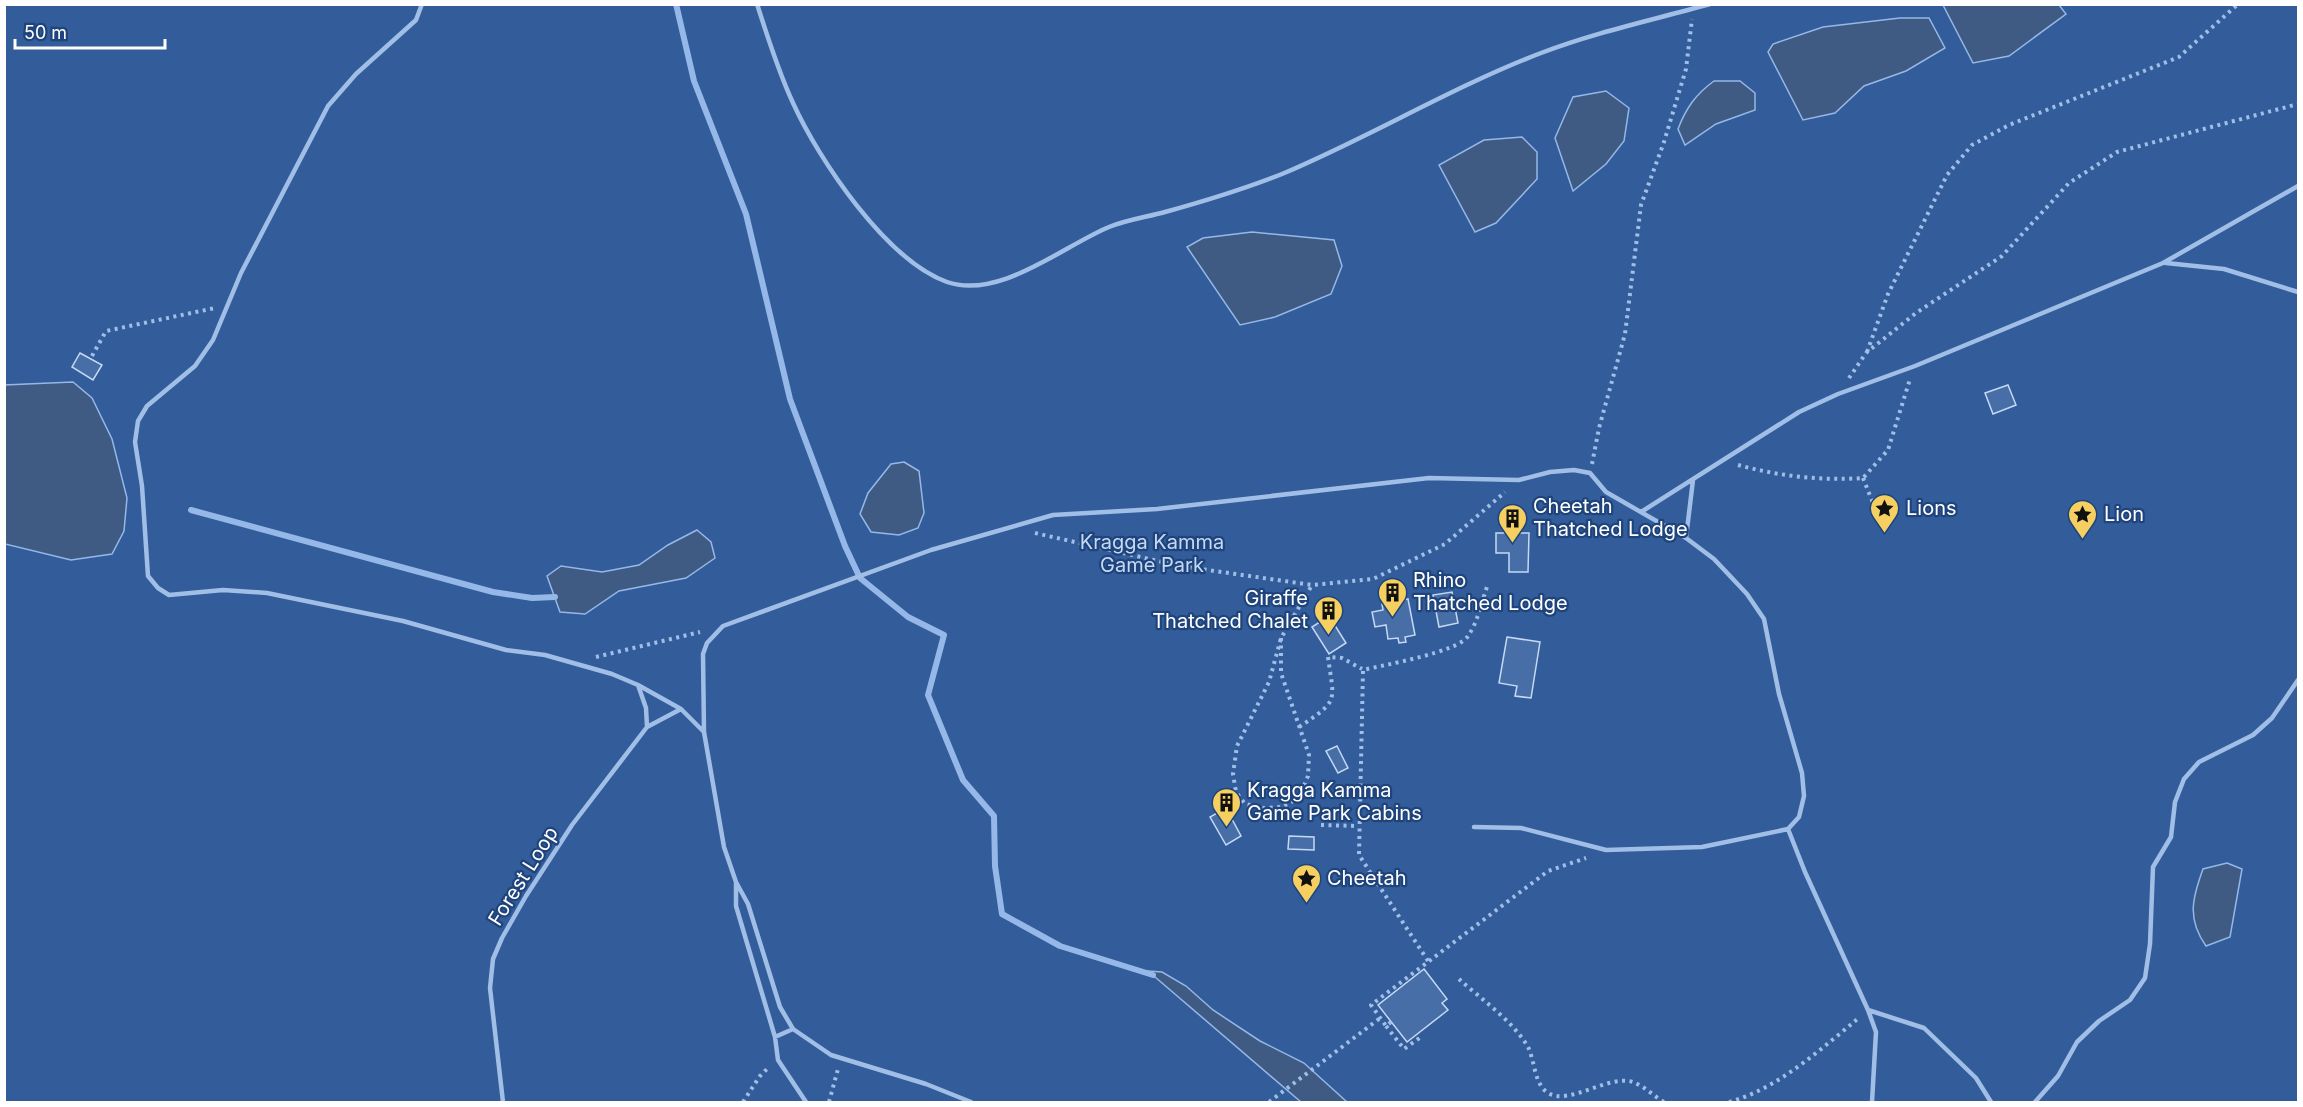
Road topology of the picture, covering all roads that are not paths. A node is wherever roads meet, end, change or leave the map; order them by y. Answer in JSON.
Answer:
{"nodes":[{"id":1,"x":422,"y":4,"type":"edge"},
{"id":2,"x":757,"y":4,"type":"edge"},
{"id":3,"x":1710,"y":4,"type":"edge"},
{"id":4,"x":2298,"y":186,"type":"edge"},
{"id":5,"x":2163,"y":263,"type":"junction"},
{"id":6,"x":2298,"y":292,"type":"edge"},
{"id":7,"x":1693,"y":480,"type":"junction"},
{"id":8,"x":1641,"y":512,"type":"junction"},
{"id":9,"x":1686,"y":538,"type":"junction"},
{"id":10,"x":2298,"y":680,"type":"edge"},
{"id":11,"x":638,"y":686,"type":"junction"},
{"id":12,"x":681,"y":709,"type":"junction"},
{"id":13,"x":647,"y":727,"type":"junction"},
{"id":14,"x":704,"y":732,"type":"junction"},
{"id":15,"x":1474,"y":827,"type":"dead end"},
{"id":16,"x":1788,"y":829,"type":"junction"},
{"id":17,"x":736,"y":882,"type":"junction"},
{"id":18,"x":1868,"y":1010,"type":"junction"},
{"id":19,"x":793,"y":1029,"type":"junction"},
{"id":20,"x":775,"y":1037,"type":"junction"},
{"id":21,"x":503,"y":1102,"type":"edge"},
{"id":22,"x":806,"y":1102,"type":"edge"},
{"id":23,"x":972,"y":1102,"type":"edge"},
{"id":24,"x":1872,"y":1102,"type":"edge"},
{"id":25,"x":1991,"y":1102,"type":"edge"},
{"id":26,"x":2035,"y":1102,"type":"edge"}],
"edges":[{"from":1,"to":11,"type":"lane"},
{"from":2,"to":3,"type":"lane"},
{"from":4,"to":5,"type":"lane"},
{"from":5,"to":6,"type":"lane"},
{"from":5,"to":7,"type":"lane"},
{"from":7,"to":8,"type":"lane"},
{"from":7,"to":9,"type":"lane"},
{"from":8,"to":9,"type":"lane"},
{"from":8,"to":14,"type":"lane"},
{"from":9,"to":16,"type":"lane"},
{"from":10,"to":26,"type":"lane"},
{"from":11,"to":12,"type":"lane"},
{"from":11,"to":13,"type":"lane"},
{"from":12,"to":13,"type":"lane","name":"Forest Loop"},
{"from":12,"to":14,"type":"lane"},
{"from":13,"to":21,"type":"lane","name":"Forest Loop"},
{"from":14,"to":17,"type":"lane"},
{"from":15,"to":16,"type":"lane"},
{"from":16,"to":18,"type":"lane"},
{"from":17,"to":19,"type":"lane"},
{"from":17,"to":20,"type":"lane"},
{"from":18,"to":24,"type":"lane"},
{"from":18,"to":25,"type":"lane"},
{"from":19,"to":20,"type":"lane"},
{"from":19,"to":23,"type":"lane"},
{"from":20,"to":22,"type":"lane"}]}
